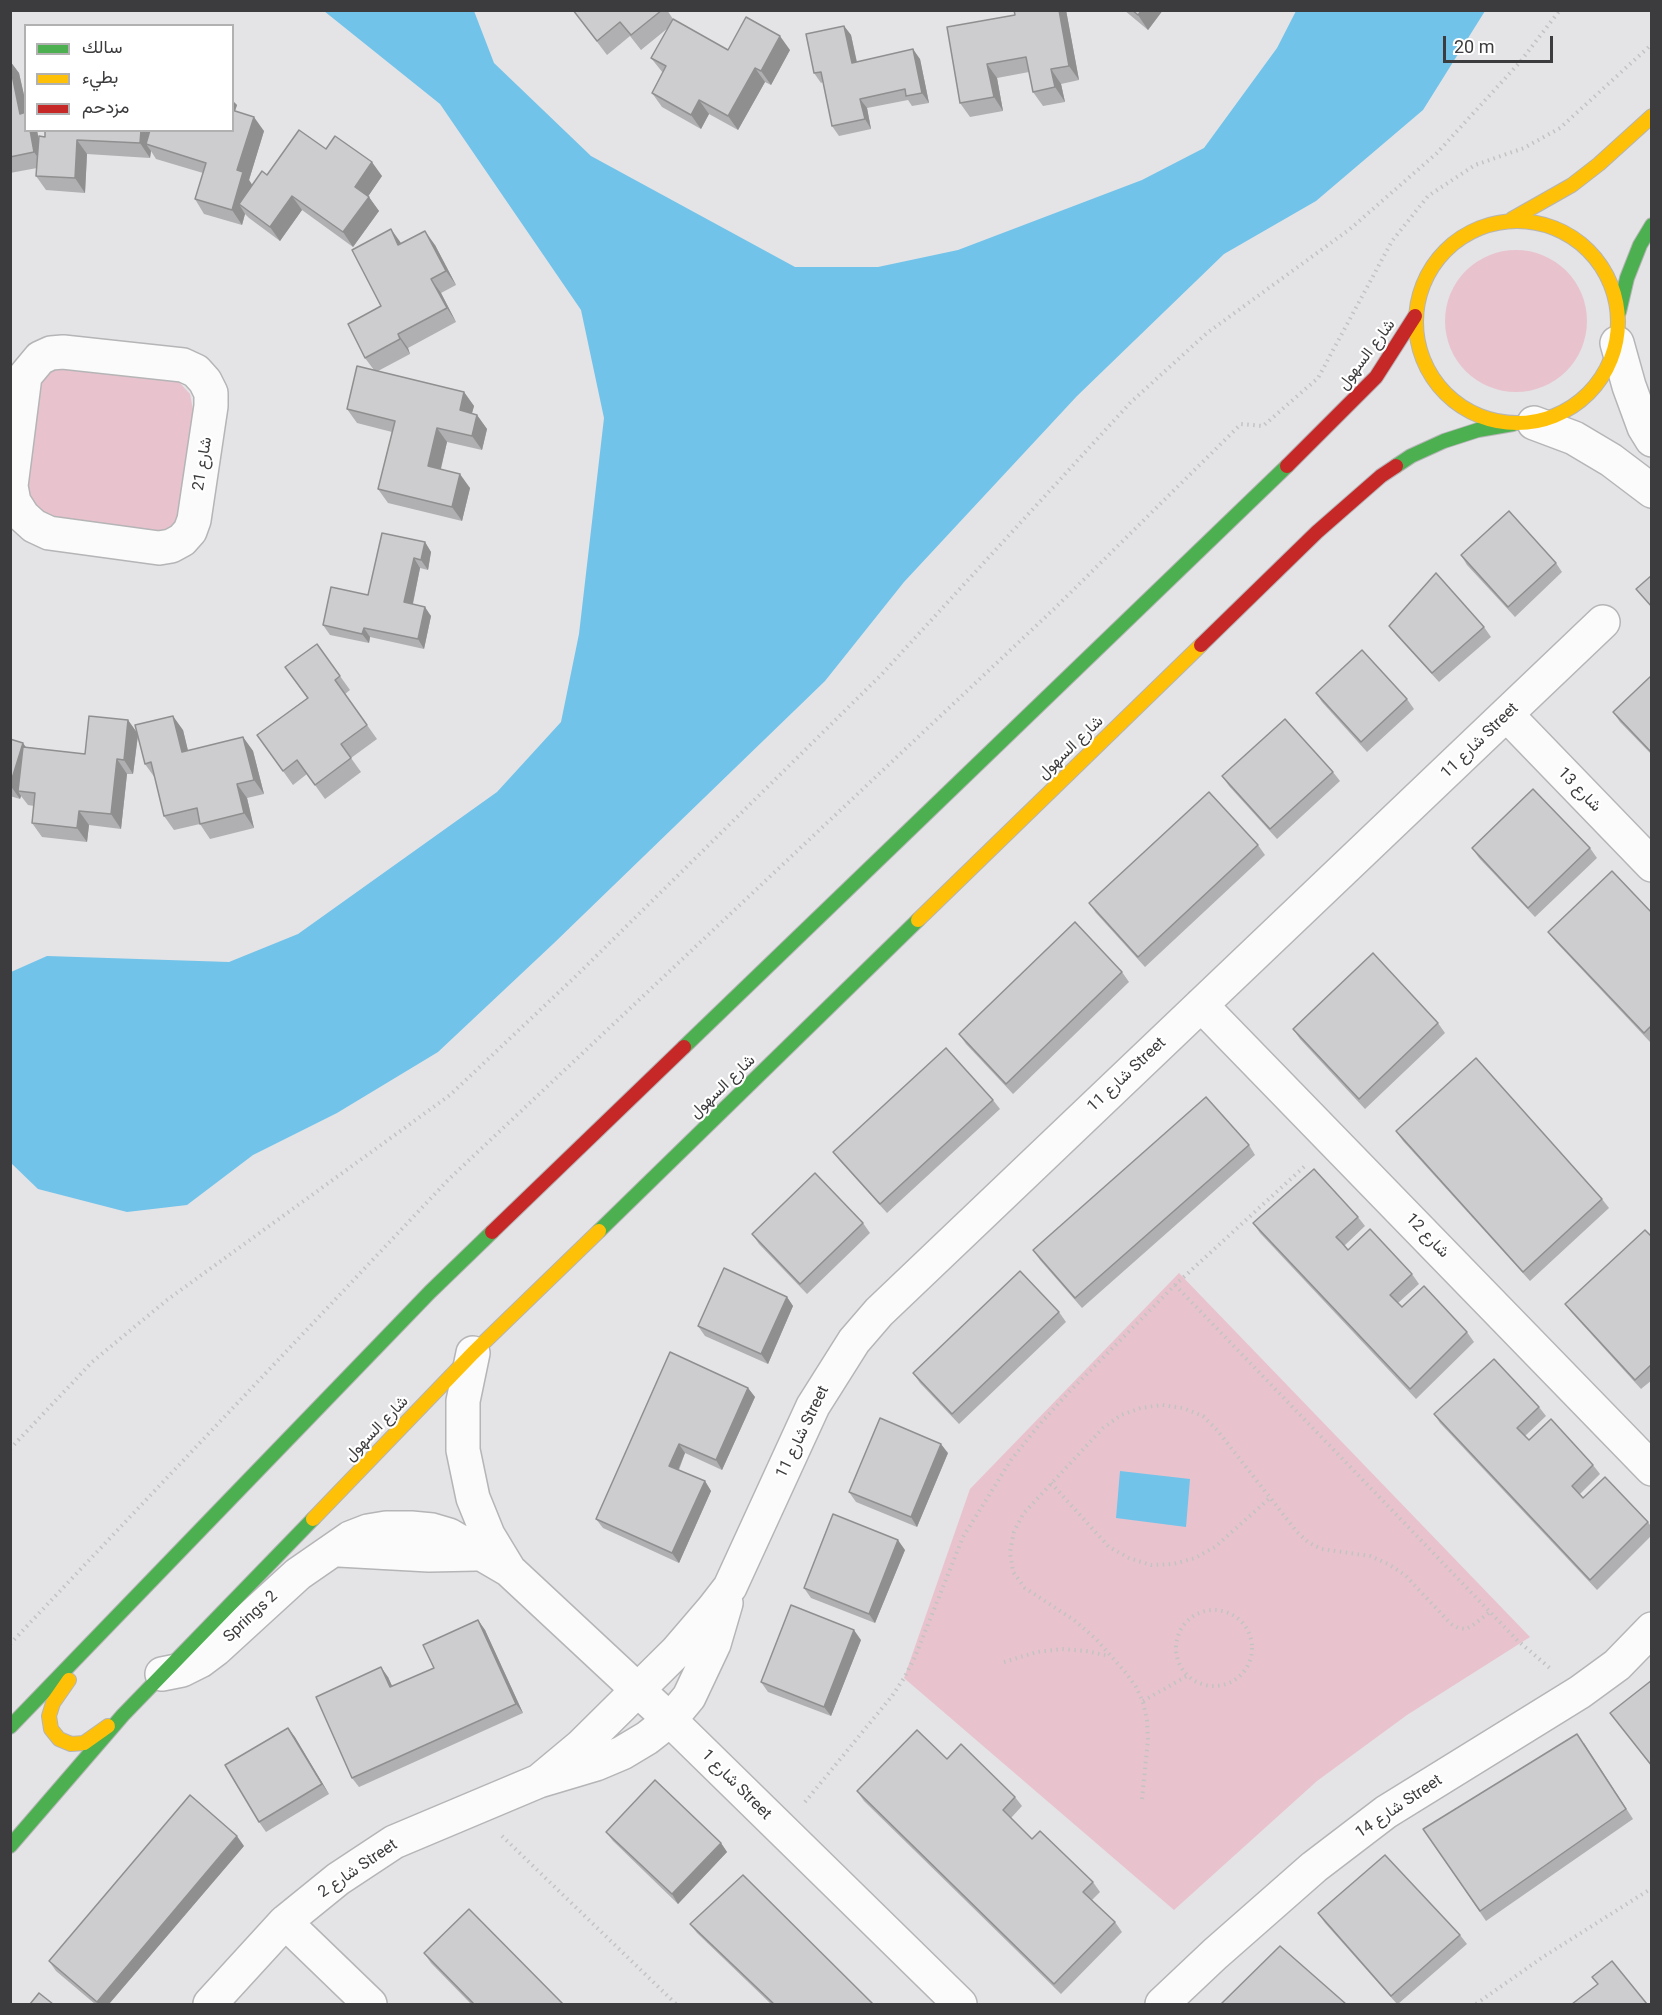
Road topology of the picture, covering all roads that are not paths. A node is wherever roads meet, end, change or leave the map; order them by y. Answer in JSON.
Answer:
{"nodes":[{"id":1,"x":1652,"y":116,"type":"edge"},
{"id":2,"x":1512,"y":219,"type":"junction"},
{"id":3,"x":1652,"y":225,"type":"edge"},
{"id":4,"x":1415,"y":316,"type":"junction"},
{"id":5,"x":1618,"y":327,"type":"junction"},
{"id":6,"x":18,"y":381,"type":"edge"},
{"id":7,"x":1524,"y":423,"type":"junction"},
{"id":8,"x":1652,"y":440,"type":"edge"},
{"id":9,"x":11,"y":486,"type":"edge"},
{"id":10,"x":1652,"y":491,"type":"edge"},
{"id":11,"x":1603,"y":622,"type":"dead end"},
{"id":12,"x":1507,"y":715,"type":"junction"},
{"id":13,"x":1652,"y":865,"type":"edge"},
{"id":14,"x":1201,"y":1005,"type":"junction"},
{"id":15,"x":473,"y":1353,"type":"junction"},
{"id":16,"x":1652,"y":1469,"type":"edge"},
{"id":17,"x":509,"y":1570,"type":"junction"},
{"id":18,"x":730,"y":1587,"type":"junction"},
{"id":19,"x":108,"y":1625,"type":"junction"},
{"id":20,"x":1652,"y":1629,"type":"edge"},
{"id":21,"x":162,"y":1674,"type":"junction"},
{"id":22,"x":637,"y":1689,"type":"junction"},
{"id":23,"x":123,"y":1715,"type":"junction"},
{"id":24,"x":669,"y":1720,"type":"junction"},
{"id":25,"x":10,"y":1727,"type":"edge"},
{"id":26,"x":538,"y":1781,"type":"junction"},
{"id":27,"x":10,"y":1846,"type":"edge"},
{"id":28,"x":285,"y":1922,"type":"junction"},
{"id":29,"x":210,"y":2004,"type":"edge"},
{"id":30,"x":370,"y":2004,"type":"edge"},
{"id":31,"x":960,"y":2004,"type":"edge"},
{"id":32,"x":1162,"y":2004,"type":"edge"}],
"edges":[{"from":1,"to":2,"type":"main road"},
{"from":2,"to":4,"type":"main road"},
{"from":2,"to":5,"type":"main road"},
{"from":3,"to":5,"type":"main road"},
{"from":4,"to":7,"type":"main road"},
{"from":4,"to":19,"type":"main road","name":"شارع السهول"},
{"from":5,"to":7,"type":"main road"},
{"from":5,"to":8,"type":"street"},
{"from":6,"to":9,"type":"street","name":"شارع 21"},
{"from":6,"to":9,"type":"street","name":"شارع 21"},
{"from":7,"to":10,"type":"street"},
{"from":7,"to":15,"type":"main road","name":"شارع السهول"},
{"from":11,"to":12,"type":"street","name":"شارع 11 Street"},
{"from":12,"to":13,"type":"street","name":"شارع 13"},
{"from":12,"to":14,"type":"street","name":"شارع 11 Street"},
{"from":14,"to":16,"type":"street","name":"شارع 12"},
{"from":14,"to":18,"type":"street","name":"شارع 11 Street"},
{"from":15,"to":17,"type":"street"},
{"from":15,"to":21,"type":"main road","name":"شارع السهول"},
{"from":17,"to":21,"type":"street","name":"Springs 2"},
{"from":17,"to":22,"type":"street","name":"شارع 1 Street"},
{"from":18,"to":22,"type":"street","name":"شارع 11 Street"},
{"from":18,"to":24,"type":"street","name":"شارع 11 Street"},
{"from":19,"to":23,"type":"main road"},
{"from":19,"to":25,"type":"main road","name":"شارع السهول"},
{"from":20,"to":32,"type":"street","name":"شارع 14 Street"},
{"from":21,"to":23,"type":"main road","name":"شارع السهول"},
{"from":22,"to":24,"type":"street","name":"شارع 1 Street"},
{"from":22,"to":26,"type":"street","name":"شارع 2 Street"},
{"from":23,"to":27,"type":"main road","name":"شارع السهول"},
{"from":24,"to":26,"type":"street","name":"شارع 2 Street"},
{"from":24,"to":31,"type":"street","name":"شارع 1 Street"},
{"from":26,"to":28,"type":"street","name":"شارع 2 Street"},
{"from":28,"to":29,"type":"street","name":"شارع 2 Street"},
{"from":28,"to":30,"type":"street"}]}
